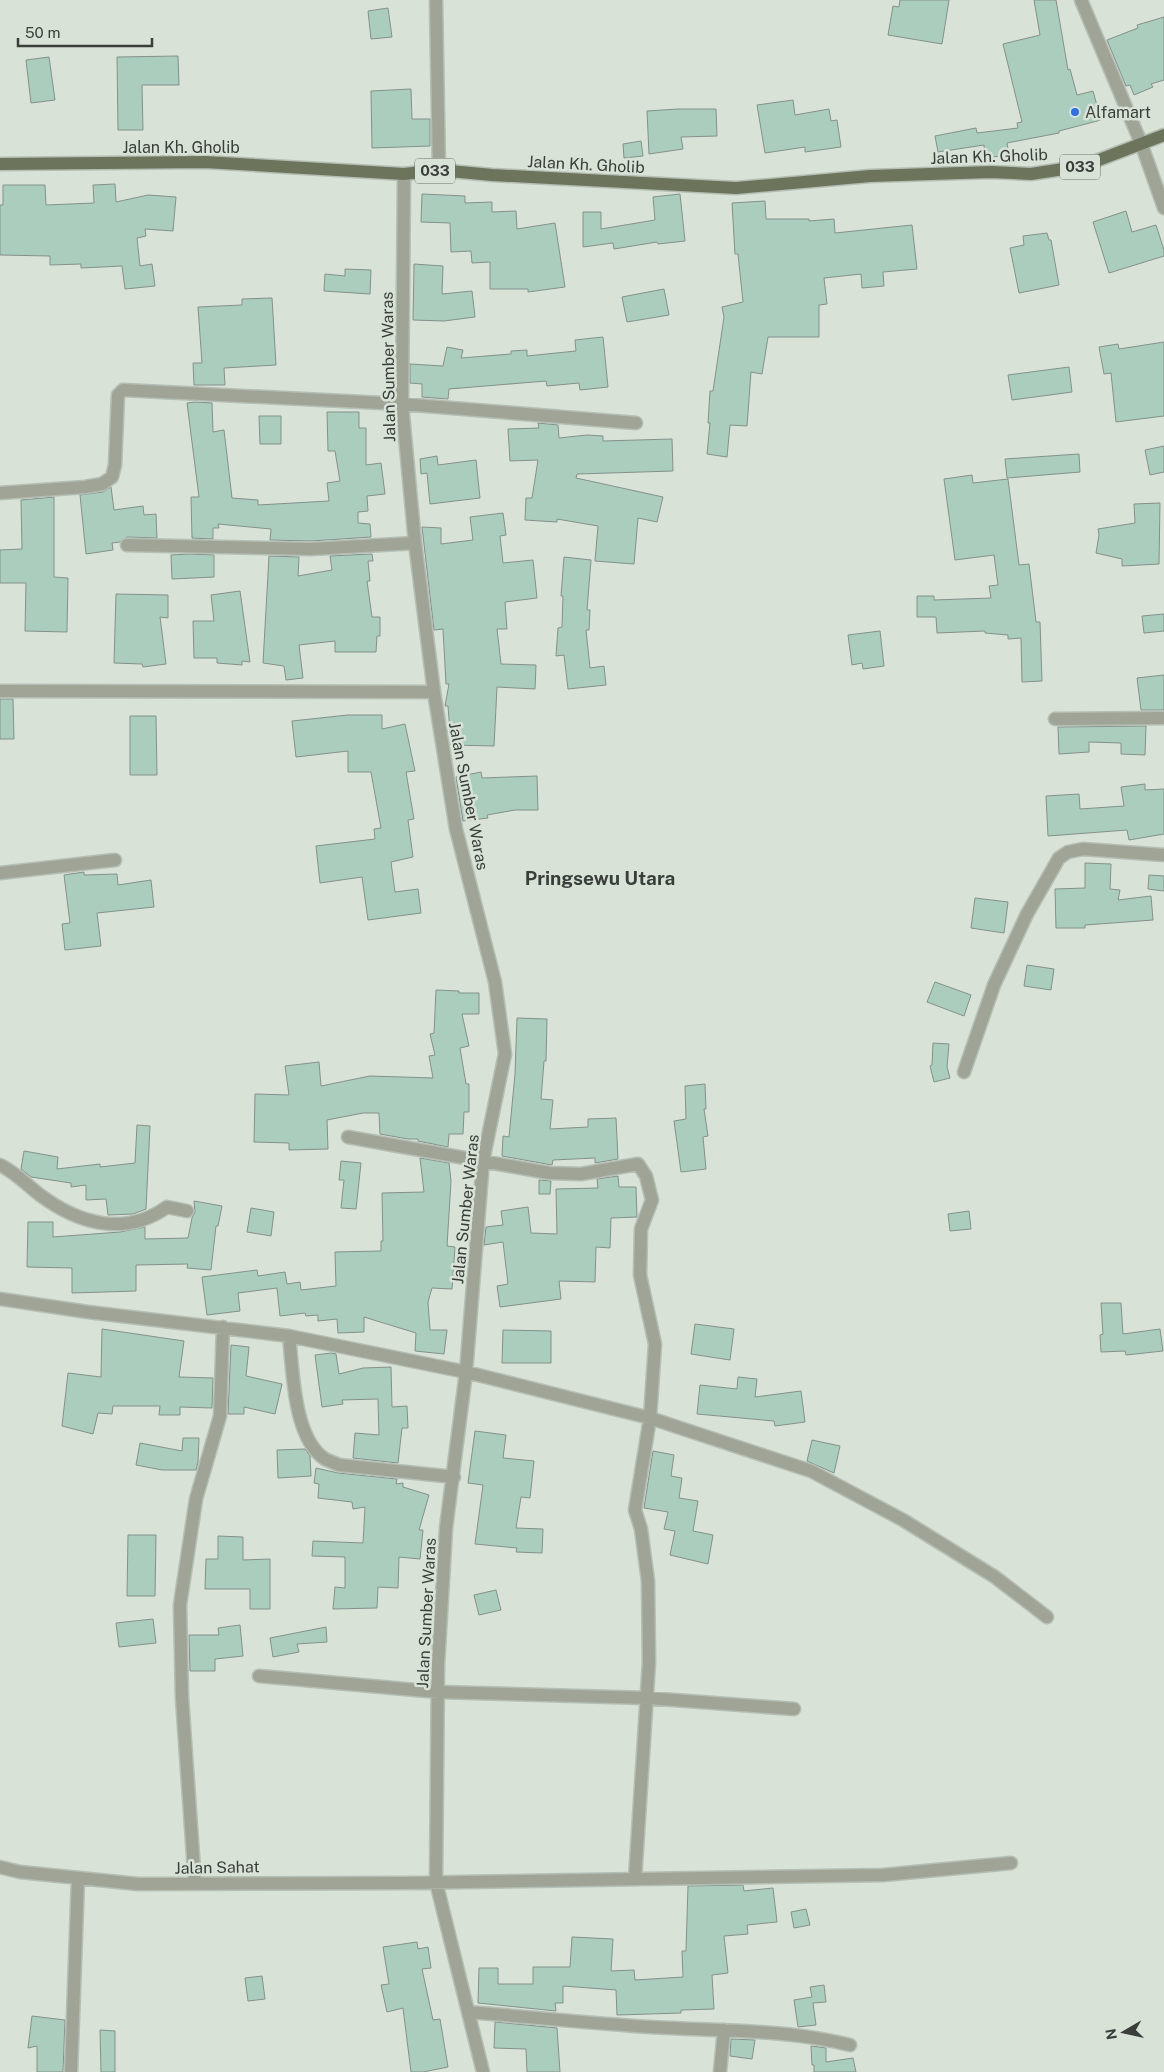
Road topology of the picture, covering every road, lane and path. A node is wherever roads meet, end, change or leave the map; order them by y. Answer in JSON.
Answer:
{"nodes":[{"id":1,"x":436,"y":0,"type":"edge"},
{"id":2,"x":1081,"y":0,"type":"edge"},
{"id":3,"x":1164,"y":135,"type":"edge"},
{"id":4,"x":1141,"y":143,"type":"junction"},
{"id":5,"x":0,"y":164,"type":"edge"},
{"id":6,"x":439,"y":170,"type":"junction"},
{"id":7,"x":404,"y":174,"type":"junction"},
{"id":8,"x":1164,"y":208,"type":"edge"},
{"id":9,"x":402,"y":404,"type":"junction"},
{"id":10,"x":636,"y":423,"type":"dead end"},
{"id":11,"x":0,"y":493,"type":"edge"},
{"id":12,"x":414,"y":542,"type":"junction"},
{"id":13,"x":127,"y":545,"type":"dead end"},
{"id":14,"x":0,"y":691,"type":"edge"},
{"id":15,"x":434,"y":692,"type":"junction"},
{"id":16,"x":1164,"y":718,"type":"edge"},
{"id":17,"x":1055,"y":719,"type":"dead end"},
{"id":18,"x":1164,"y":855,"type":"edge"},
{"id":19,"x":115,"y":860,"type":"dead end"},
{"id":20,"x":0,"y":872,"type":"edge"},
{"id":21,"x":964,"y":1072,"type":"dead end"},
{"id":22,"x":348,"y":1137,"type":"dead end"},
{"id":23,"x":483,"y":1162,"type":"junction"},
{"id":24,"x":0,"y":1165,"type":"edge"},
{"id":25,"x":187,"y":1211,"type":"dead end"},
{"id":26,"x":0,"y":1299,"type":"edge"},
{"id":27,"x":223,"y":1327,"type":"junction"},
{"id":28,"x":289,"y":1336,"type":"junction"},
{"id":29,"x":466,"y":1372,"type":"junction"},
{"id":30,"x":650,"y":1418,"type":"junction"},
{"id":31,"x":454,"y":1477,"type":"junction"},
{"id":32,"x":1047,"y":1617,"type":"dead end"},
{"id":33,"x":259,"y":1676,"type":"dead end"},
{"id":34,"x":438,"y":1692,"type":"junction"},
{"id":35,"x":647,"y":1698,"type":"junction"},
{"id":36,"x":794,"y":1709,"type":"dead end"},
{"id":37,"x":1011,"y":1863,"type":"dead end"},
{"id":38,"x":0,"y":1867,"type":"edge"},
{"id":39,"x":78,"y":1878,"type":"junction"},
{"id":40,"x":635,"y":1879,"type":"junction"},
{"id":41,"x":436,"y":1882,"type":"junction"},
{"id":42,"x":195,"y":1884,"type":"junction"},
{"id":43,"x":468,"y":2012,"type":"junction"},
{"id":44,"x":724,"y":2030,"type":"junction"},
{"id":45,"x":850,"y":2045,"type":"dead end"},
{"id":46,"x":71,"y":2072,"type":"edge"},
{"id":47,"x":483,"y":2072,"type":"edge"},
{"id":48,"x":720,"y":2072,"type":"edge"}],
"edges":[{"from":1,"to":6,"type":"street"},
{"from":2,"to":4,"type":"street"},
{"from":3,"to":4,"type":"main road","name":"Jalan Kh. Gholib","number":"033"},
{"from":4,"to":6,"type":"main road","name":"Jalan Kh. Gholib","number":"033"},
{"from":4,"to":8,"type":"street"},
{"from":5,"to":7,"type":"main road","name":"Jalan Kh. Gholib","number":"033"},
{"from":6,"to":7,"type":"main road","name":"Jalan Kh. Gholib","number":"033"},
{"from":7,"to":9,"type":"street","name":"Jalan Sumber Waras"},
{"from":9,"to":10,"type":"street"},
{"from":9,"to":11,"type":"street"},
{"from":9,"to":12,"type":"street","name":"Jalan Sumber Waras"},
{"from":12,"to":13,"type":"street"},
{"from":12,"to":15,"type":"street","name":"Jalan Sumber Waras"},
{"from":14,"to":15,"type":"street"},
{"from":15,"to":23,"type":"street","name":"Jalan Sumber Waras"},
{"from":16,"to":17,"type":"street"},
{"from":18,"to":21,"type":"street"},
{"from":19,"to":20,"type":"street"},
{"from":22,"to":23,"type":"street"},
{"from":23,"to":29,"type":"street","name":"Jalan Sumber Waras"},
{"from":23,"to":30,"type":"street"},
{"from":24,"to":25,"type":"street"},
{"from":26,"to":27,"type":"street"},
{"from":27,"to":28,"type":"street"},
{"from":27,"to":42,"type":"street"},
{"from":28,"to":29,"type":"street"},
{"from":28,"to":31,"type":"street"},
{"from":29,"to":30,"type":"street"},
{"from":29,"to":31,"type":"street","name":"Jalan Sumber Waras"},
{"from":30,"to":32,"type":"street"},
{"from":30,"to":35,"type":"street"},
{"from":31,"to":34,"type":"street","name":"Jalan Sumber Waras"},
{"from":33,"to":34,"type":"street"},
{"from":34,"to":35,"type":"street"},
{"from":34,"to":41,"type":"street","name":"Jalan Sumber Waras"},
{"from":35,"to":36,"type":"street"},
{"from":35,"to":40,"type":"street"},
{"from":37,"to":40,"type":"street","name":"Jalan Sahat"},
{"from":38,"to":39,"type":"street","name":"Jalan Sahat"},
{"from":39,"to":42,"type":"street","name":"Jalan Sahat"},
{"from":39,"to":46,"type":"street"},
{"from":40,"to":41,"type":"street","name":"Jalan Sahat"},
{"from":41,"to":42,"type":"street","name":"Jalan Sahat"},
{"from":41,"to":43,"type":"street","name":"Jalan Sumber Waras"},
{"from":43,"to":44,"type":"street"},
{"from":43,"to":47,"type":"street","name":"Jalan Sumber Waras"},
{"from":44,"to":45,"type":"street"},
{"from":44,"to":48,"type":"street"}]}
